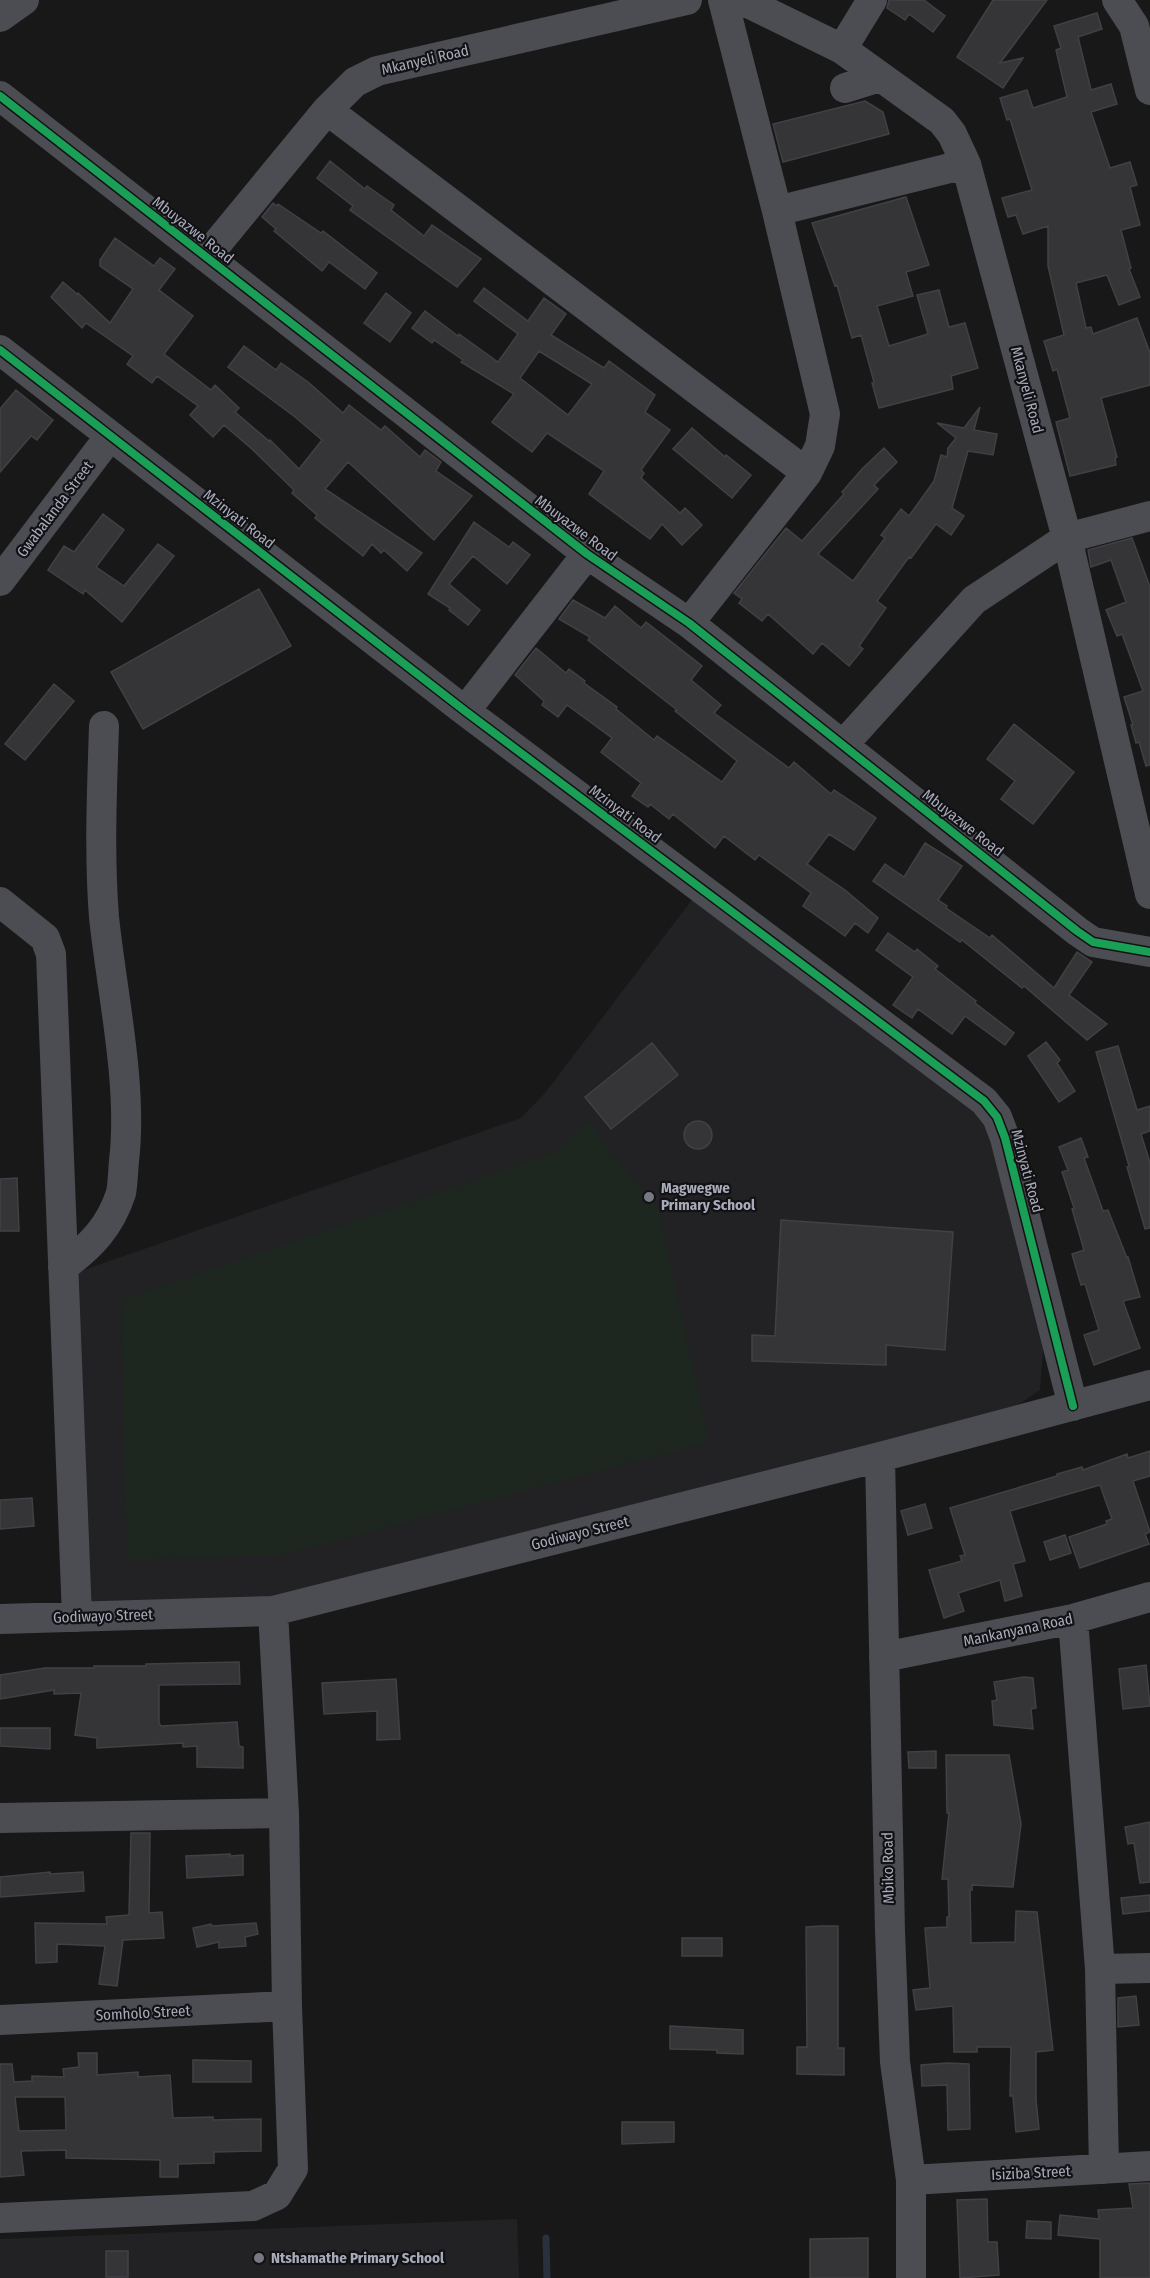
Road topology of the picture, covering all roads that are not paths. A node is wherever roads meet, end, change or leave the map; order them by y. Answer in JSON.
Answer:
{"nodes":[{"id":1,"x":24,"y":0,"type":"edge"},
{"id":2,"x":687,"y":0,"type":"edge"},
{"id":3,"x":723,"y":0,"type":"edge"},
{"id":4,"x":742,"y":0,"type":"edge"},
{"id":5,"x":872,"y":0,"type":"edge"},
{"id":6,"x":1117,"y":0,"type":"edge"},
{"id":7,"x":0,"y":17,"type":"edge"},
{"id":8,"x":842,"y":49,"type":"junction"},
{"id":9,"x":880,"y":76,"type":"junction"},
{"id":10,"x":845,"y":88,"type":"dead end"},
{"id":11,"x":1150,"y":90,"type":"edge"},
{"id":12,"x":0,"y":96,"type":"edge"},
{"id":13,"x":327,"y":110,"type":"junction"},
{"id":14,"x":966,"y":164,"type":"junction"},
{"id":15,"x":777,"y":211,"type":"junction"},
{"id":16,"x":206,"y":257,"type":"junction"},
{"id":17,"x":0,"y":350,"type":"edge"},
{"id":18,"x":111,"y":436,"type":"junction"},
{"id":19,"x":807,"y":473,"type":"junction"},
{"id":20,"x":1150,"y":516,"type":"edge"},
{"id":21,"x":1067,"y":538,"type":"junction"},
{"id":22,"x":587,"y":554,"type":"junction"},
{"id":23,"x":0,"y":581,"type":"edge"},
{"id":24,"x":689,"y":623,"type":"junction"},
{"id":25,"x":465,"y":711,"type":"junction"},
{"id":26,"x":104,"y":726,"type":"dead end"},
{"id":27,"x":843,"y":745,"type":"junction"},
{"id":28,"x":1150,"y":894,"type":"edge"},
{"id":29,"x":0,"y":902,"type":"edge"},
{"id":30,"x":1150,"y":952,"type":"edge"},
{"id":31,"x":63,"y":1267,"type":"junction"},
{"id":32,"x":1150,"y":1385,"type":"edge"},
{"id":33,"x":1073,"y":1406,"type":"junction"},
{"id":34,"x":880,"y":1457,"type":"junction"},
{"id":35,"x":1150,"y":1597,"type":"edge"},
{"id":36,"x":273,"y":1611,"type":"junction"},
{"id":37,"x":77,"y":1617,"type":"junction"},
{"id":38,"x":0,"y":1619,"type":"edge"},
{"id":39,"x":1073,"y":1619,"type":"junction"},
{"id":40,"x":884,"y":1657,"type":"junction"},
{"id":41,"x":284,"y":1813,"type":"junction"},
{"id":42,"x":0,"y":1818,"type":"edge"},
{"id":43,"x":1150,"y":1968,"type":"edge"},
{"id":44,"x":1100,"y":1969,"type":"junction"},
{"id":45,"x":287,"y":2006,"type":"junction"},
{"id":46,"x":0,"y":2020,"type":"edge"},
{"id":47,"x":1150,"y":2166,"type":"edge"},
{"id":48,"x":1104,"y":2169,"type":"junction"},
{"id":49,"x":911,"y":2180,"type":"junction"},
{"id":50,"x":0,"y":2218,"type":"edge"},
{"id":51,"x":910,"y":2278,"type":"edge"}],
"edges":[{"from":1,"to":7,"type":"street"},
{"from":2,"to":13,"type":"street","name":"Mkanyeli Road"},
{"from":3,"to":15,"type":"street"},
{"from":4,"to":8,"type":"street","name":"Mkanyeli Road"},
{"from":5,"to":8,"type":"street"},
{"from":6,"to":11,"type":"street"},
{"from":8,"to":9,"type":"street","name":"Mkanyeli Road"},
{"from":9,"to":10,"type":"street"},
{"from":9,"to":14,"type":"street","name":"Mkanyeli Road"},
{"from":12,"to":16,"type":"street","name":"Mbuyazwe Road"},
{"from":13,"to":16,"type":"street","name":"Mkanyeli Road"},
{"from":13,"to":19,"type":"street"},
{"from":14,"to":15,"type":"street"},
{"from":14,"to":21,"type":"street","name":"Mkanyeli Road"},
{"from":15,"to":19,"type":"street"},
{"from":16,"to":22,"type":"street","name":"Mbuyazwe Road"},
{"from":17,"to":18,"type":"street","name":"Mzinyati Road"},
{"from":18,"to":23,"type":"street","name":"Gwabalanda Street"},
{"from":18,"to":25,"type":"street","name":"Mzinyati Road"},
{"from":19,"to":24,"type":"street"},
{"from":20,"to":21,"type":"street"},
{"from":21,"to":27,"type":"street"},
{"from":21,"to":28,"type":"street","name":"Mkanyeli Road"},
{"from":22,"to":24,"type":"street","name":"Mbuyazwe Road"},
{"from":22,"to":25,"type":"street"},
{"from":24,"to":27,"type":"street","name":"Mbuyazwe Road"},
{"from":25,"to":33,"type":"street","name":"Mzinyati Road"},
{"from":26,"to":31,"type":"street"},
{"from":27,"to":30,"type":"street","name":"Mbuyazwe Road"},
{"from":29,"to":31,"type":"street"},
{"from":31,"to":37,"type":"street"},
{"from":32,"to":33,"type":"street","name":"Godiwayo Street"},
{"from":33,"to":34,"type":"street","name":"Godiwayo Street"},
{"from":34,"to":36,"type":"street","name":"Godiwayo Street"},
{"from":34,"to":40,"type":"street","name":"Mbiko Road"},
{"from":35,"to":39,"type":"street","name":"Mankanyana Road"},
{"from":36,"to":37,"type":"street","name":"Godiwayo Street"},
{"from":36,"to":41,"type":"street"},
{"from":37,"to":38,"type":"street","name":"Godiwayo Street"},
{"from":39,"to":40,"type":"street","name":"Mankanyana Road"},
{"from":39,"to":44,"type":"street"},
{"from":40,"to":49,"type":"street","name":"Mbiko Road"},
{"from":41,"to":42,"type":"street"},
{"from":41,"to":45,"type":"street"},
{"from":43,"to":44,"type":"street"},
{"from":44,"to":48,"type":"street"},
{"from":45,"to":46,"type":"street","name":"Somholo Street"},
{"from":45,"to":50,"type":"street"},
{"from":47,"to":48,"type":"street","name":"Isiziba Street"},
{"from":48,"to":49,"type":"street","name":"Isiziba Street"},
{"from":49,"to":51,"type":"street","name":"Mbiko Road"}]}
